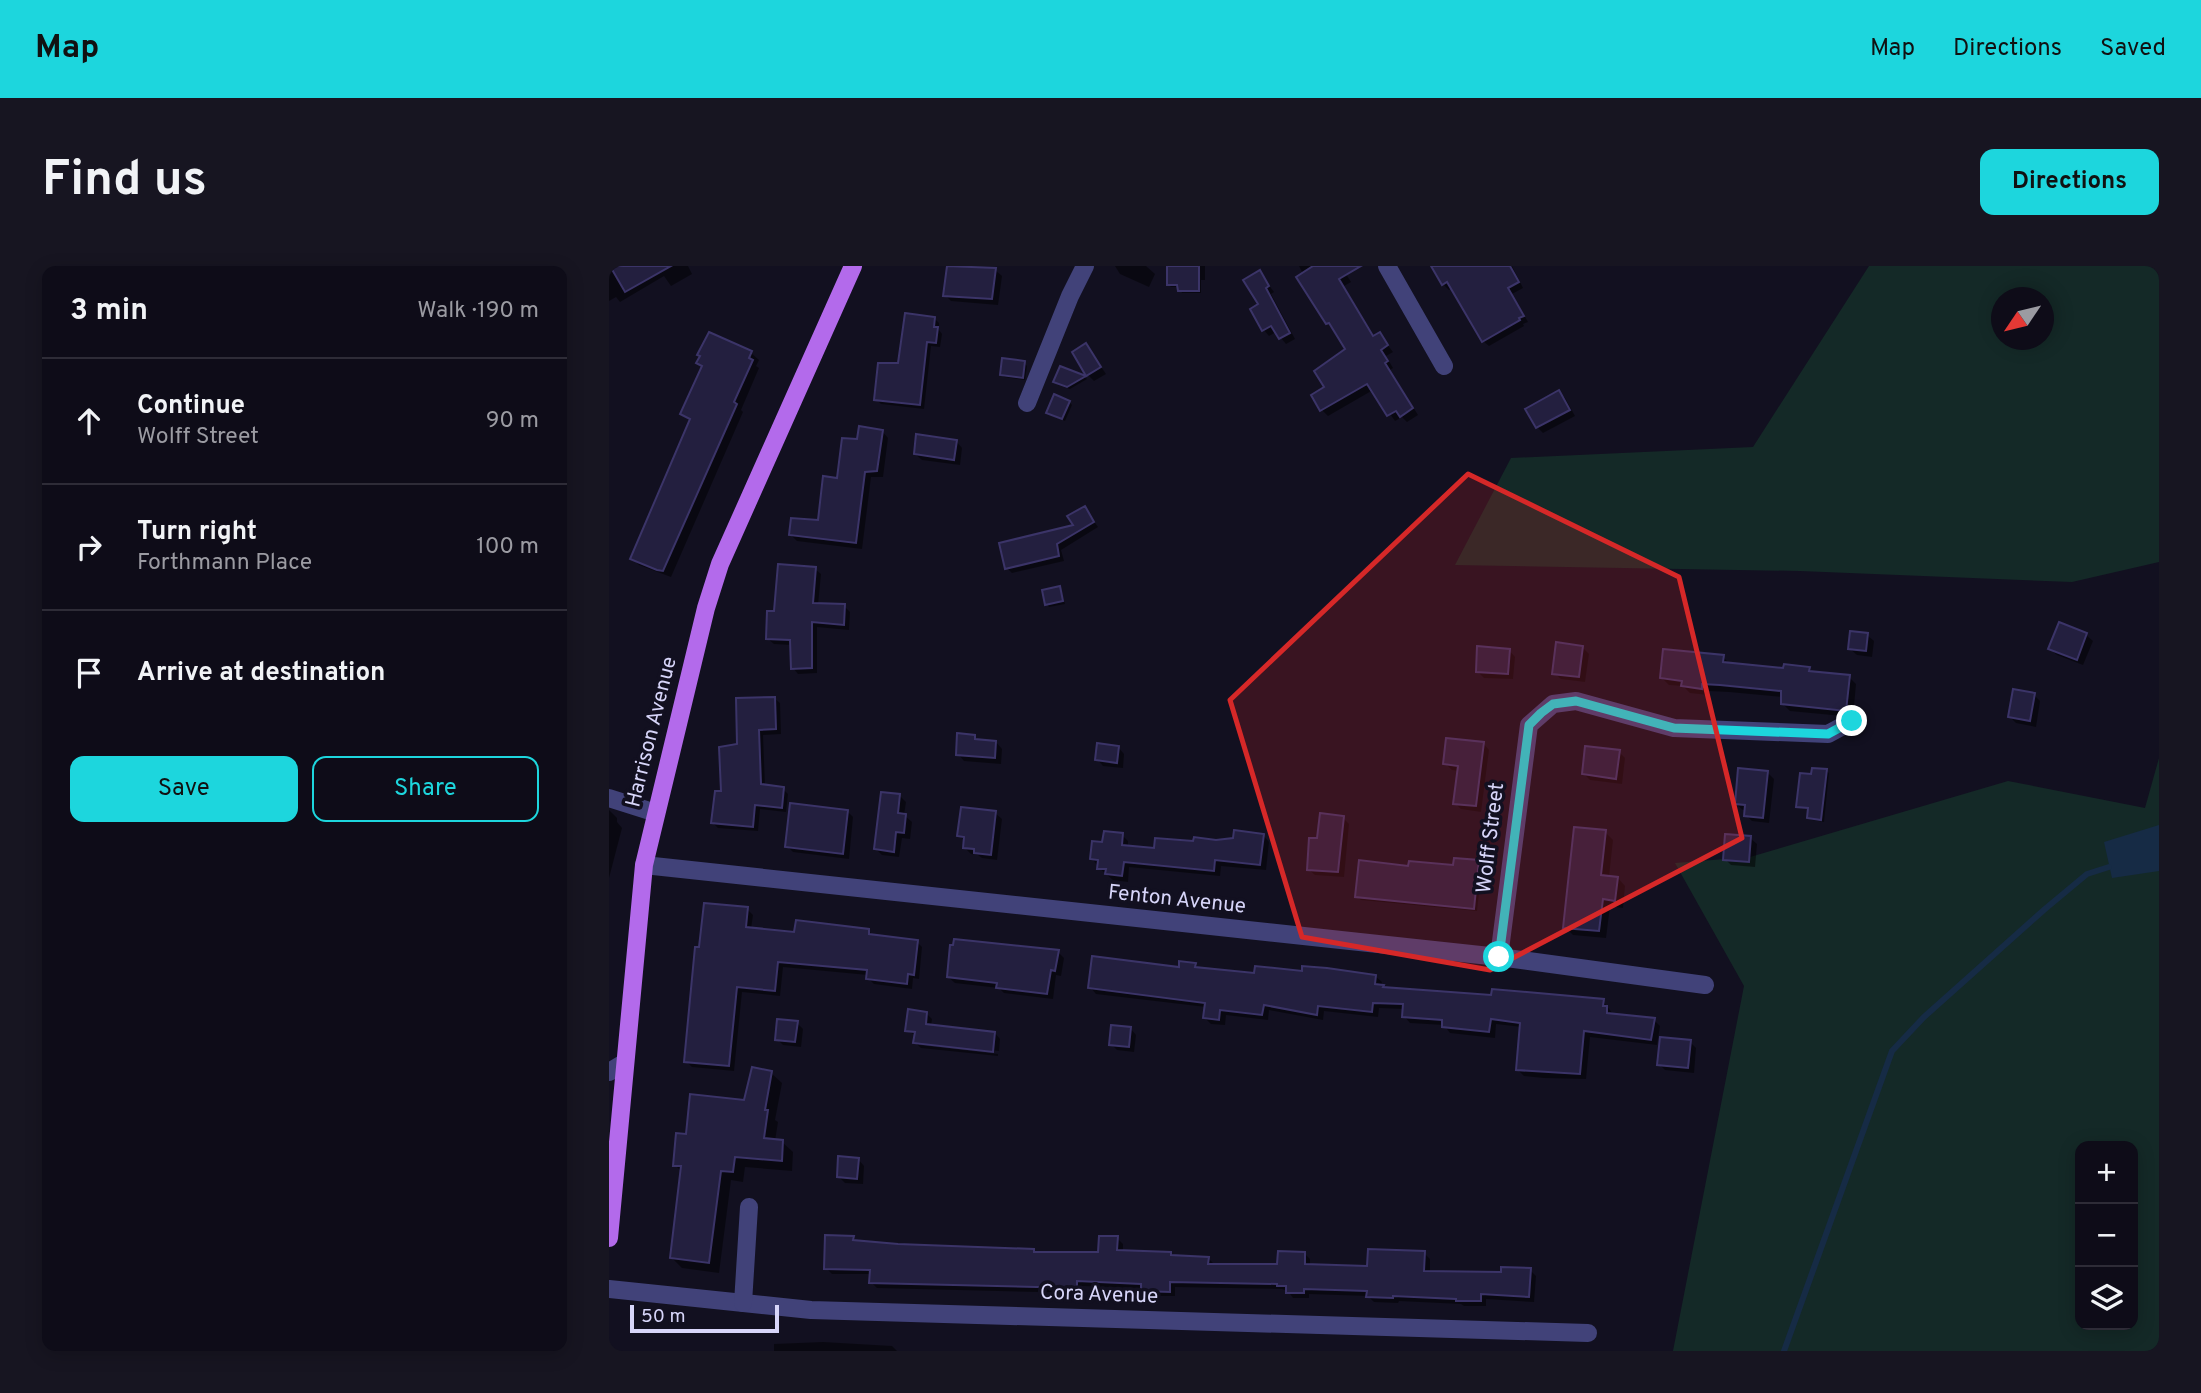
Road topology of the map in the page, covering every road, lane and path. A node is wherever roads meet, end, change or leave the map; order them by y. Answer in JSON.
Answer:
{"nodes":[{"id":1,"x":853,"y":266,"type":"edge"},
{"id":2,"x":1085,"y":266,"type":"edge"},
{"id":3,"x":1387,"y":266,"type":"edge"},
{"id":4,"x":1444,"y":366,"type":"dead end"},
{"id":5,"x":1027,"y":403,"type":"dead end"},
{"id":6,"x":1852,"y":721,"type":"dead end"},
{"id":7,"x":609,"y":798,"type":"edge"},
{"id":8,"x":656,"y":813,"type":"junction"},
{"id":9,"x":643,"y":865,"type":"junction"},
{"id":10,"x":1499,"y":957,"type":"junction"},
{"id":11,"x":1705,"y":985,"type":"dead end"},
{"id":12,"x":616,"y":1067,"type":"edge"},
{"id":13,"x":749,"y":1208,"type":"dead end"},
{"id":14,"x":609,"y":1238,"type":"edge"},
{"id":15,"x":609,"y":1289,"type":"edge"},
{"id":16,"x":743,"y":1303,"type":"junction"},
{"id":17,"x":1588,"y":1333,"type":"dead end"}],
"edges":[{"from":1,"to":8,"type":"main road","name":"Harrison Avenue"},
{"from":2,"to":5,"type":"street"},
{"from":3,"to":4,"type":"street"},
{"from":6,"to":10,"type":"street","name":"Wolff Street"},
{"from":7,"to":8,"type":"street"},
{"from":8,"to":9,"type":"main road","name":"Harrison Avenue"},
{"from":9,"to":10,"type":"street","name":"Fenton Avenue"},
{"from":9,"to":12,"type":"main road","name":"Harrison Avenue"},
{"from":10,"to":11,"type":"street","name":"Fenton Avenue"},
{"from":12,"to":14,"type":"main road","name":"Harrison Avenue"},
{"from":13,"to":16,"type":"street"},
{"from":15,"to":16,"type":"street","name":"Cora Avenue"},
{"from":16,"to":17,"type":"street","name":"Cora Avenue"}]}
